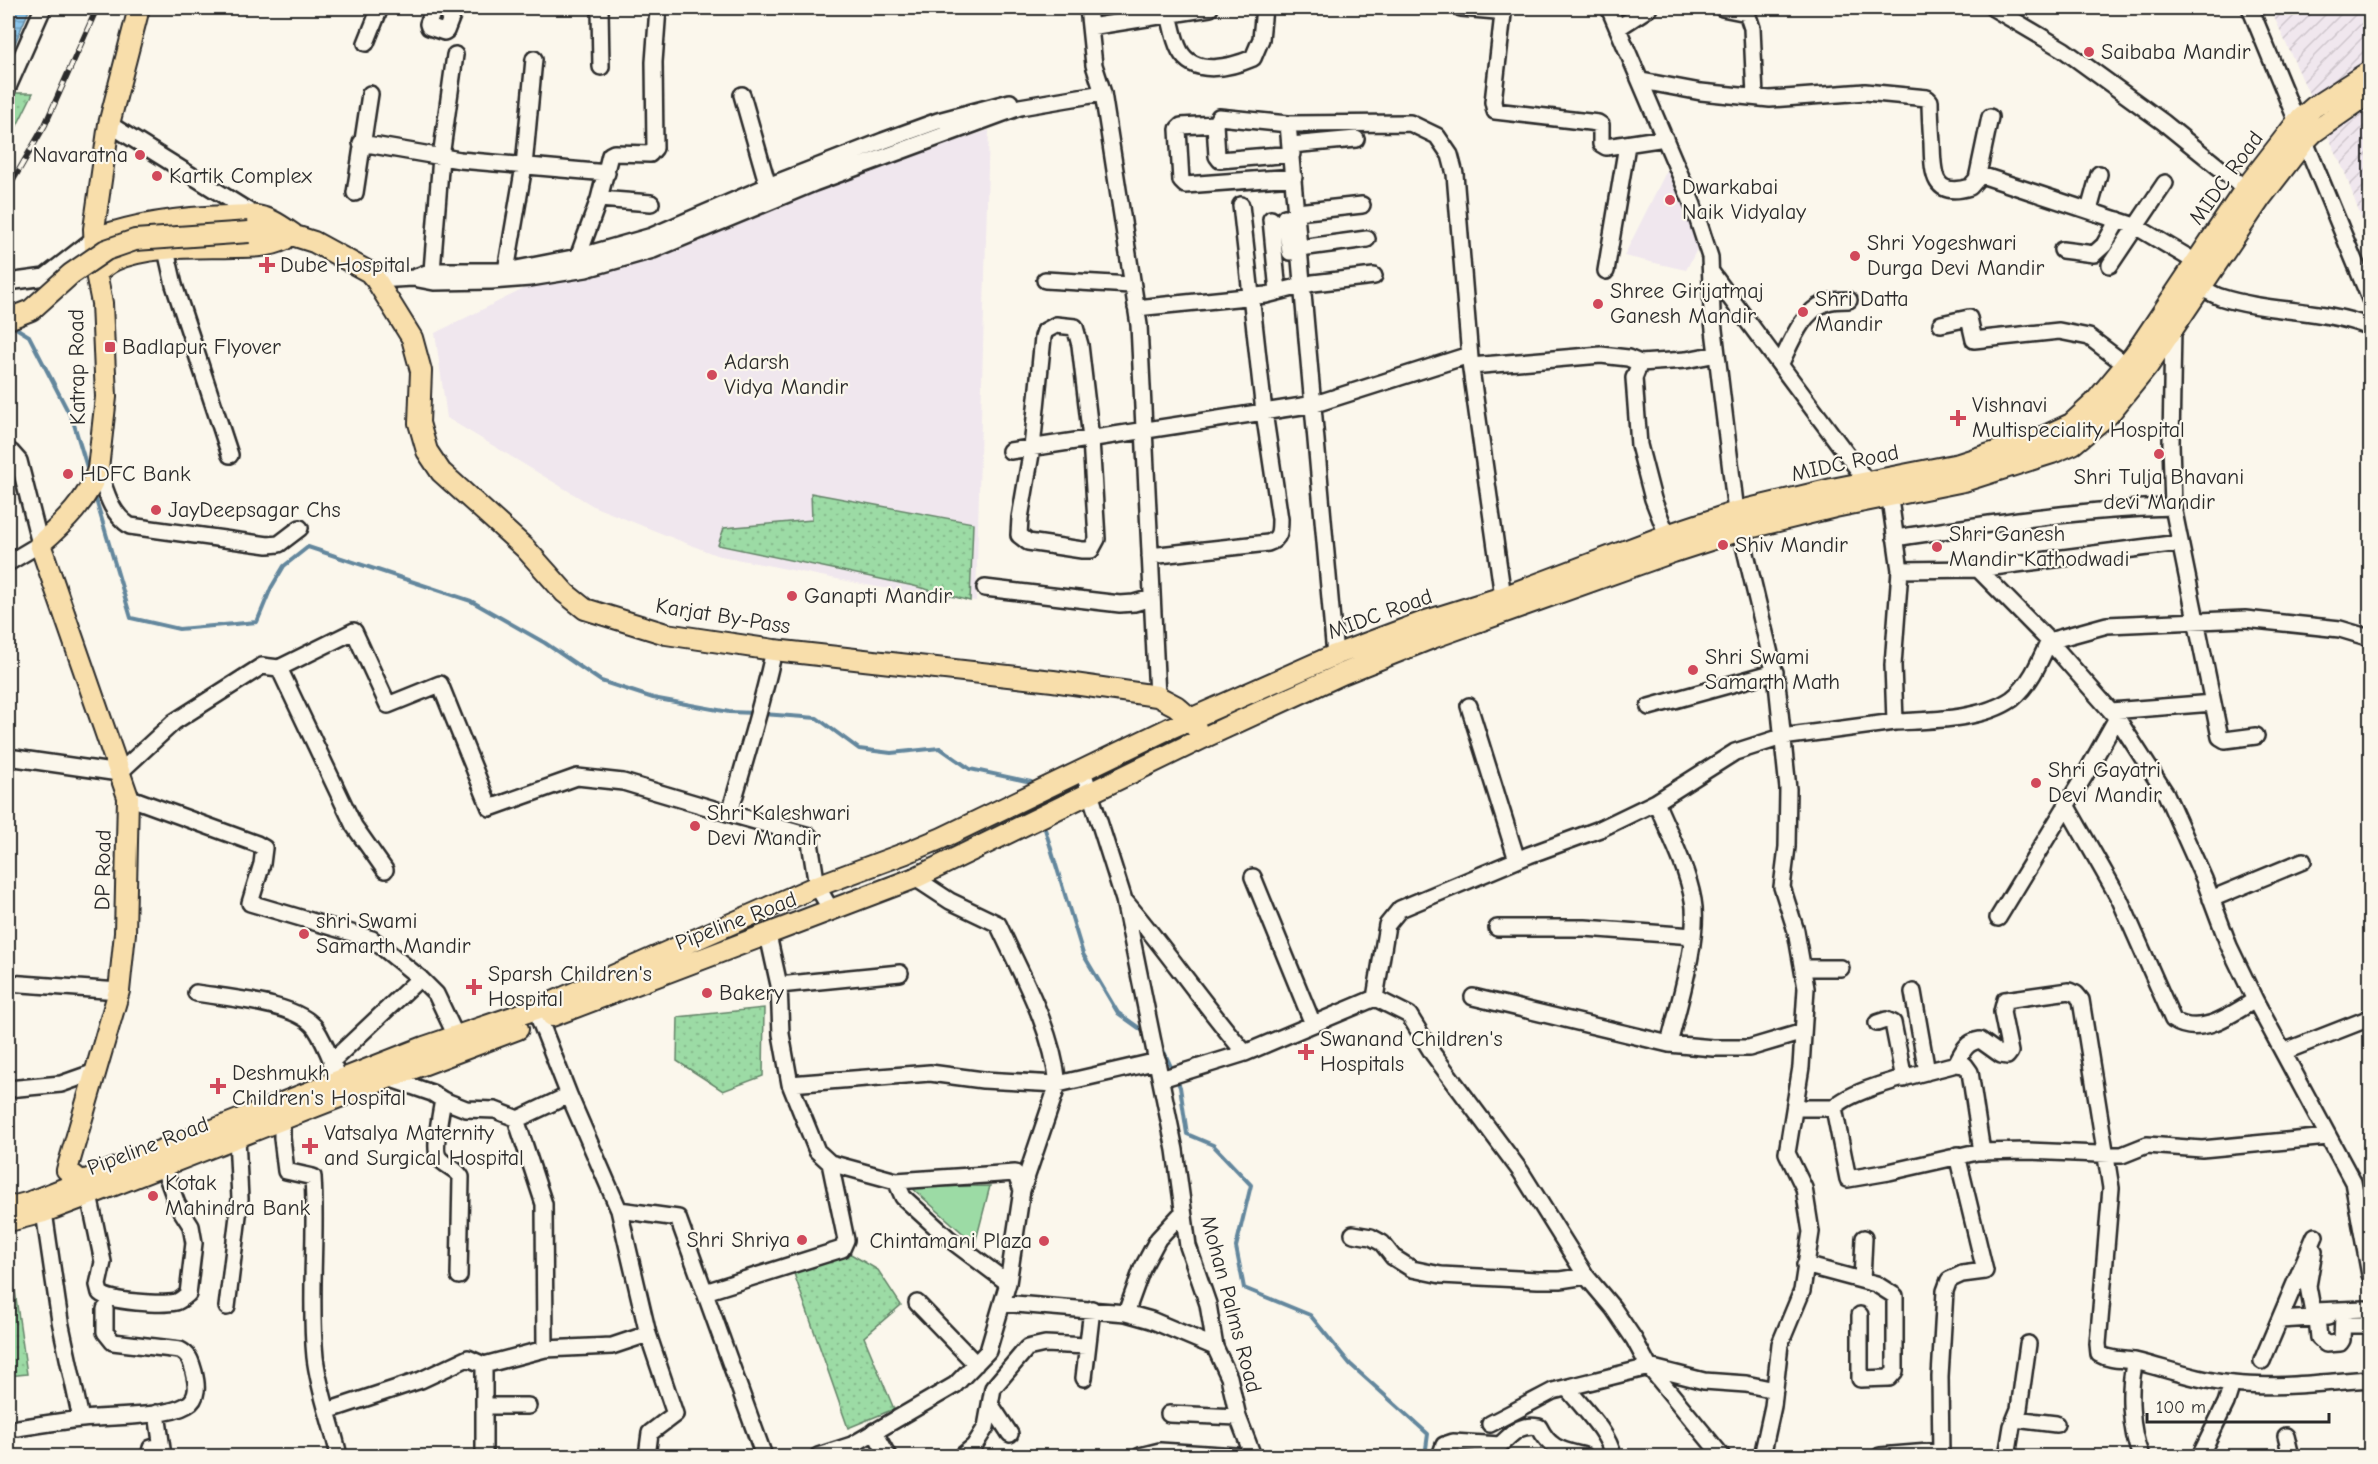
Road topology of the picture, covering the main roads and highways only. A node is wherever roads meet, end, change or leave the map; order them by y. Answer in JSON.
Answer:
{"nodes":[{"id":1,"x":140,"y":8,"type":"edge"},
{"id":2,"x":2370,"y":71,"type":"edge"},
{"id":3,"x":2370,"y":93,"type":"edge"},
{"id":4,"x":2252,"y":194,"type":"junction"},
{"id":5,"x":252,"y":224,"type":"junction"},
{"id":6,"x":295,"y":236,"type":"junction"},
{"id":7,"x":95,"y":238,"type":"junction"},
{"id":8,"x":96,"y":273,"type":"junction"},
{"id":9,"x":2192,"y":283,"type":"junction"},
{"id":10,"x":8,"y":319,"type":"edge"},
{"id":11,"x":1889,"y":488,"type":"junction"},
{"id":12,"x":1738,"y":521,"type":"junction"},
{"id":13,"x":40,"y":544,"type":"joint"},
{"id":14,"x":1192,"y":720,"type":"junction"},
{"id":15,"x":1201,"y":739,"type":"junction"},
{"id":16,"x":79,"y":1182,"type":"junction"},
{"id":17,"x":57,"y":1190,"type":"junction"},
{"id":18,"x":8,"y":1209,"type":"edge"},
{"id":19,"x":44,"y":1212,"type":"junction"},
{"id":20,"x":8,"y":1221,"type":"edge"}],
"edges":[{"from":1,"to":7,"type":"main road","name":"Katrap Road"},
{"from":2,"to":4,"type":"main road","name":"MIDC Road"},
{"from":3,"to":4,"type":"main road","name":"MIDC Road"},
{"from":4,"to":9,"type":"main road","name":"MIDC Road"},
{"from":4,"to":9,"type":"main road","name":"MIDC Road"},
{"from":5,"to":6,"type":"main road","name":"Karjat By-Pass"},
{"from":5,"to":7,"type":"main road"},
{"from":5,"to":10,"type":"main road","bridge":true},
{"from":6,"to":8,"type":"main road"},
{"from":6,"to":14,"type":"main road","name":"Karjat By-Pass"},
{"from":7,"to":8,"type":"main road","name":"Katrap Road"},
{"from":8,"to":13,"type":"main road","name":"Katrap Road"},
{"from":9,"to":11,"type":"main road","name":"MIDC Road"},
{"from":9,"to":11,"type":"main road","name":"MIDC Road"},
{"from":11,"to":12,"type":"main road","name":"MIDC Road"},
{"from":11,"to":12,"type":"main road","name":"MIDC Road"},
{"from":12,"to":14,"type":"main road","name":"MIDC Road"},
{"from":12,"to":15,"type":"main road","name":"MIDC Road"},
{"from":13,"to":16,"type":"main road","name":"DP Road"},
{"from":14,"to":15,"type":"main road","name":"Karjat By-Pass"},
{"from":14,"to":16,"type":"main road","name":"Pipeline Road"},
{"from":15,"to":16,"type":"main road","name":"Pipeline Road"},
{"from":16,"to":17,"type":"main road","name":"Pipeline Road"},
{"from":16,"to":19,"type":"main road","name":"Pipeline Road"},
{"from":17,"to":18,"type":"main road","name":"Pipeline Road"},
{"from":17,"to":19,"type":"main road"},
{"from":19,"to":20,"type":"main road","name":"Pipeline Road"}]}
